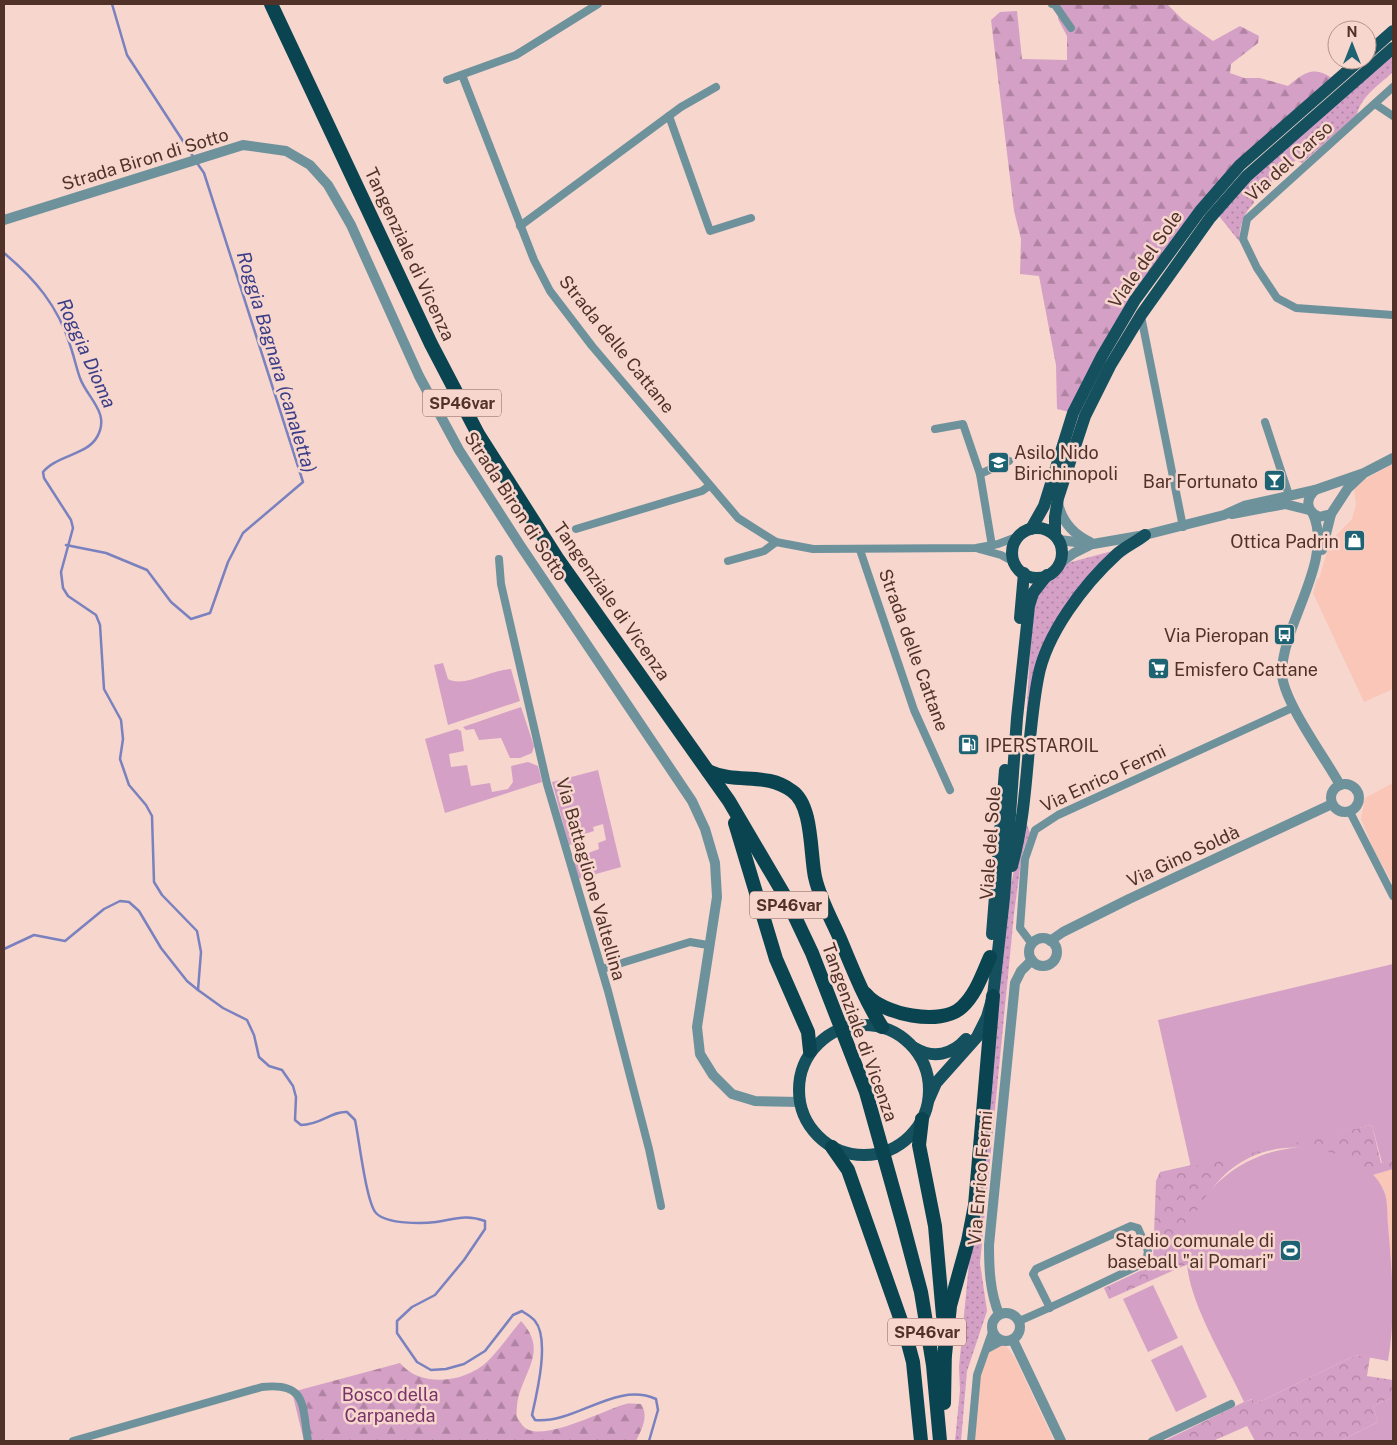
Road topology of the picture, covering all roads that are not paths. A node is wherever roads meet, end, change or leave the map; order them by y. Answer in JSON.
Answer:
{"nodes":[{"id":1,"x":270,"y":4,"type":"edge"},
{"id":2,"x":598,"y":4,"type":"edge"},
{"id":3,"x":1052,"y":4,"type":"edge"},
{"id":4,"x":1070,"y":28,"type":"dead end"},
{"id":5,"x":1393,"y":31,"type":"edge"},
{"id":6,"x":1377,"y":45,"type":"edge"},
{"id":7,"x":1393,"y":48,"type":"edge"},
{"id":8,"x":1349,"y":70,"type":"edge"},
{"id":9,"x":462,"y":75,"type":"junction"},
{"id":10,"x":448,"y":80,"type":"dead end"},
{"id":11,"x":716,"y":86,"type":"dead end"},
{"id":12,"x":1393,"y":87,"type":"edge"},
{"id":13,"x":1375,"y":104,"type":"junction"},
{"id":14,"x":669,"y":116,"type":"junction"},
{"id":15,"x":1393,"y":116,"type":"edge"},
{"id":16,"x":751,"y":218,"type":"dead end"},
{"id":17,"x":4,"y":220,"type":"edge"},
{"id":18,"x":520,"y":226,"type":"junction"},
{"id":19,"x":1141,"y":315,"type":"junction"},
{"id":20,"x":1393,"y":315,"type":"edge"},
{"id":21,"x":1265,"y":422,"type":"dead end"},
{"id":22,"x":935,"y":429,"type":"dead end"},
{"id":23,"x":1393,"y":458,"type":"edge"},
{"id":24,"x":1009,"y":460,"type":"dead end"},
{"id":25,"x":1364,"y":473,"type":"junction"},
{"id":26,"x":980,"y":474,"type":"junction"},
{"id":27,"x":709,"y":486,"type":"junction"},
{"id":28,"x":1318,"y":490,"type":"junction"},
{"id":29,"x":1289,"y":495,"type":"junction"},
{"id":30,"x":1057,"y":501,"type":"junction"},
{"id":31,"x":1333,"y":510,"type":"junction"},
{"id":32,"x":1311,"y":512,"type":"junction"},
{"id":33,"x":1224,"y":515,"type":"junction"},
{"id":34,"x":1183,"y":527,"type":"junction"},
{"id":35,"x":1031,"y":528,"type":"junction"},
{"id":36,"x":576,"y":529,"type":"dead end"},
{"id":37,"x":1145,"y":535,"type":"junction"},
{"id":38,"x":1019,"y":536,"type":"junction"},
{"id":39,"x":1057,"y":538,"type":"junction"},
{"id":40,"x":776,"y":542,"type":"junction"},
{"id":41,"x":1093,"y":544,"type":"junction"},
{"id":42,"x":992,"y":546,"type":"junction"},
{"id":43,"x":976,"y":548,"type":"junction"},
{"id":44,"x":860,"y":550,"type":"junction"},
{"id":45,"x":499,"y":560,"type":"dead end"},
{"id":46,"x":728,"y":561,"type":"dead end"},
{"id":47,"x":1315,"y":561,"type":"junction"},
{"id":48,"x":1014,"y":562,"type":"junction"},
{"id":49,"x":1060,"y":563,"type":"junction"},
{"id":50,"x":1024,"y":573,"type":"junction"},
{"id":51,"x":1047,"y":575,"type":"junction"},
{"id":52,"x":1294,"y":707,"type":"junction"},
{"id":53,"x":708,"y":771,"type":"junction"},
{"id":54,"x":1340,"y":785,"type":"junction"},
{"id":55,"x":950,"y":790,"type":"dead end"},
{"id":56,"x":729,"y":801,"type":"junction"},
{"id":57,"x":1332,"y":804,"type":"junction"},
{"id":58,"x":1350,"y":812,"type":"junction"},
{"id":59,"x":1393,"y":896,"type":"edge"},
{"id":60,"x":1004,"y":898,"type":"junction"},
{"id":61,"x":1050,"y":941,"type":"junction"},
{"id":62,"x":1032,"y":944,"type":"junction"},
{"id":63,"x":708,"y":945,"type":"junction"},
{"id":64,"x":990,"y":957,"type":"junction"},
{"id":65,"x":1032,"y":960,"type":"junction"},
{"id":66,"x":602,"y":970,"type":"junction"},
{"id":67,"x":860,"y":985,"type":"junction"},
{"id":68,"x":993,"y":996,"type":"junction"},
{"id":69,"x":882,"y":1027,"type":"junction"},
{"id":70,"x":914,"y":1048,"type":"junction"},
{"id":71,"x":810,"y":1051,"type":"junction"},
{"id":72,"x":929,"y":1099,"type":"junction"},
{"id":73,"x":799,"y":1102,"type":"junction"},
{"id":74,"x":922,"y":1119,"type":"junction"},
{"id":75,"x":832,"y":1147,"type":"junction"},
{"id":76,"x":661,"y":1206,"type":"dead end"},
{"id":77,"x":903,"y":1224,"type":"junction"},
{"id":78,"x":1050,"y":1308,"type":"junction"},
{"id":79,"x":1000,"y":1314,"type":"junction"},
{"id":80,"x":1019,"y":1321,"type":"junction"},
{"id":81,"x":992,"y":1332,"type":"junction"},
{"id":82,"x":1014,"y":1340,"type":"junction"},
{"id":83,"x":1002,"y":1341,"type":"junction"},
{"id":84,"x":985,"y":1350,"type":"junction"},
{"id":85,"x":945,"y":1355,"type":"junction"},
{"id":86,"x":1232,"y":1404,"type":"dead end"},
{"id":87,"x":73,"y":1441,"type":"edge"},
{"id":88,"x":308,"y":1441,"type":"edge"},
{"id":89,"x":921,"y":1441,"type":"edge"},
{"id":90,"x":927,"y":1441,"type":"edge"},
{"id":91,"x":940,"y":1441,"type":"edge"},
{"id":92,"x":944,"y":1441,"type":"edge"},
{"id":93,"x":971,"y":1441,"type":"edge"},
{"id":94,"x":1061,"y":1441,"type":"edge"},
{"id":95,"x":1152,"y":1441,"type":"edge"}],
"edges":[{"from":1,"to":53,"type":"highway","name":"Tangenziale di Vicenza","number":"SP46var"},
{"from":2,"to":9,"type":"street"},
{"from":3,"to":4,"type":"street"},
{"from":5,"to":6,"type":"main road"},
{"from":7,"to":19,"type":"main road","name":"Viale del Sole"},
{"from":8,"to":35,"type":"main road","name":"Viale del Sole"},
{"from":9,"to":10,"type":"street"},
{"from":9,"to":18,"type":"street","name":"Strada delle Cattane"},
{"from":11,"to":14,"type":"street"},
{"from":12,"to":13,"type":"street","name":"Via del Carso"},
{"from":13,"to":15,"type":"street"},
{"from":13,"to":20,"type":"street","name":"Via del Carso"},
{"from":14,"to":16,"type":"street"},
{"from":14,"to":18,"type":"street"},
{"from":17,"to":63,"type":"street","name":"Strada Biron di Sotto"},
{"from":18,"to":27,"type":"street","name":"Strada delle Cattane"},
{"from":19,"to":30,"type":"main road","name":"Viale del Sole"},
{"from":19,"to":34,"type":"street"},
{"from":21,"to":29,"type":"street"},
{"from":22,"to":26,"type":"street"},
{"from":23,"to":25,"type":"street"},
{"from":24,"to":26,"type":"street"},
{"from":25,"to":28,"type":"street"},
{"from":25,"to":31,"type":"street"},
{"from":26,"to":42,"type":"street"},
{"from":27,"to":36,"type":"street"},
{"from":27,"to":40,"type":"street","name":"Strada delle Cattane"},
{"from":28,"to":29,"type":"street"},
{"from":28,"to":31,"type":"street"},
{"from":28,"to":32,"type":"street"},
{"from":29,"to":33,"type":"street"},
{"from":30,"to":39,"type":"main road"},
{"from":30,"to":41,"type":"street"},
{"from":31,"to":32,"type":"street"},
{"from":31,"to":47,"type":"street"},
{"from":32,"to":33,"type":"street"},
{"from":32,"to":47,"type":"street"},
{"from":33,"to":34,"type":"street"},
{"from":34,"to":37,"type":"street"},
{"from":35,"to":38,"type":"main road","name":"Viale del Sole"},
{"from":35,"to":39,"type":"main road"},
{"from":37,"to":41,"type":"street"},
{"from":37,"to":60,"type":"main road"},
{"from":38,"to":42,"type":"street","name":"Strada delle Cattane"},
{"from":38,"to":48,"type":"main road"},
{"from":39,"to":41,"type":"street"},
{"from":39,"to":49,"type":"main road"},
{"from":40,"to":44,"type":"street","name":"Strada delle Cattane"},
{"from":40,"to":46,"type":"street"},
{"from":41,"to":49,"type":"street"},
{"from":42,"to":43,"type":"street","name":"Strada delle Cattane"},
{"from":43,"to":44,"type":"street","name":"Strada delle Cattane"},
{"from":43,"to":48,"type":"street","name":"Strada delle Cattane"},
{"from":44,"to":55,"type":"street","name":"Strada delle Cattane"},
{"from":45,"to":66,"type":"street","name":"Via Battaglione Valtellina"},
{"from":47,"to":52,"type":"street"},
{"from":48,"to":50,"type":"main road"},
{"from":49,"to":51,"type":"main road","name":"Viale del Sole"},
{"from":50,"to":51,"type":"main road"},
{"from":50,"to":64,"type":"main road","name":"Viale del Sole"},
{"from":51,"to":60,"type":"main road","name":"Viale del Sole"},
{"from":52,"to":54,"type":"street"},
{"from":52,"to":62,"type":"street","name":"Via Enrico Fermi"},
{"from":53,"to":56,"type":"highway","name":"Tangenziale di Vicenza","number":"SP46var"},
{"from":53,"to":67,"type":"highway"},
{"from":54,"to":57,"type":"street"},
{"from":54,"to":58,"type":"street"},
{"from":56,"to":71,"type":"highway"},
{"from":56,"to":77,"type":"highway","name":"Tangenziale di Vicenza","number":"SP46var"},
{"from":57,"to":58,"type":"street"},
{"from":57,"to":61,"type":"street","name":"Via Gino Soldà"},
{"from":58,"to":59,"type":"street"},
{"from":60,"to":68,"type":"main road","name":"Viale del Sole"},
{"from":61,"to":62,"type":"street"},
{"from":61,"to":65,"type":"street"},
{"from":62,"to":65,"type":"street","name":"Via Enrico Fermi"},
{"from":63,"to":66,"type":"street"},
{"from":63,"to":73,"type":"street","name":"Strada Biron di Sotto"},
{"from":64,"to":67,"type":"highway"},
{"from":64,"to":70,"type":"main road","name":"Viale del Sole"},
{"from":65,"to":79,"type":"street","name":"Via Enrico Fermi"},
{"from":66,"to":76,"type":"street","name":"Via Battaglione Valtellina"},
{"from":67,"to":69,"type":"highway"},
{"from":68,"to":72,"type":"main road","name":"Viale del Sole"},
{"from":68,"to":85,"type":"highway"},
{"from":69,"to":70,"type":"main road","name":"Viale del Sole"},
{"from":69,"to":71,"type":"main road","name":"Viale del Sole"},
{"from":70,"to":72,"type":"main road","name":"Viale del Sole"},
{"from":71,"to":73,"type":"main road","name":"Viale del Sole"},
{"from":72,"to":74,"type":"main road","name":"Viale del Sole"},
{"from":73,"to":75,"type":"main road","name":"Viale del Sole"},
{"from":74,"to":75,"type":"main road","name":"Viale del Sole"},
{"from":74,"to":85,"type":"highway"},
{"from":75,"to":89,"type":"highway"},
{"from":77,"to":90,"type":"highway","name":"Tangenziale di Vicenza","number":"SP46var"},
{"from":77,"to":91,"type":"highway","name":"Tangenziale di Vicenza","number":"SP46var"},
{"from":78,"to":78,"type":"street"},
{"from":78,"to":80,"type":"street"},
{"from":79,"to":80,"type":"street"},
{"from":79,"to":81,"type":"street"},
{"from":80,"to":82,"type":"street"},
{"from":81,"to":83,"type":"street"},
{"from":81,"to":84,"type":"street"},
{"from":82,"to":83,"type":"street"},
{"from":82,"to":94,"type":"street"},
{"from":83,"to":84,"type":"street"},
{"from":84,"to":93,"type":"street"},
{"from":85,"to":92,"type":"highway"},
{"from":86,"to":95,"type":"street"},
{"from":87,"to":88,"type":"street"}]}
